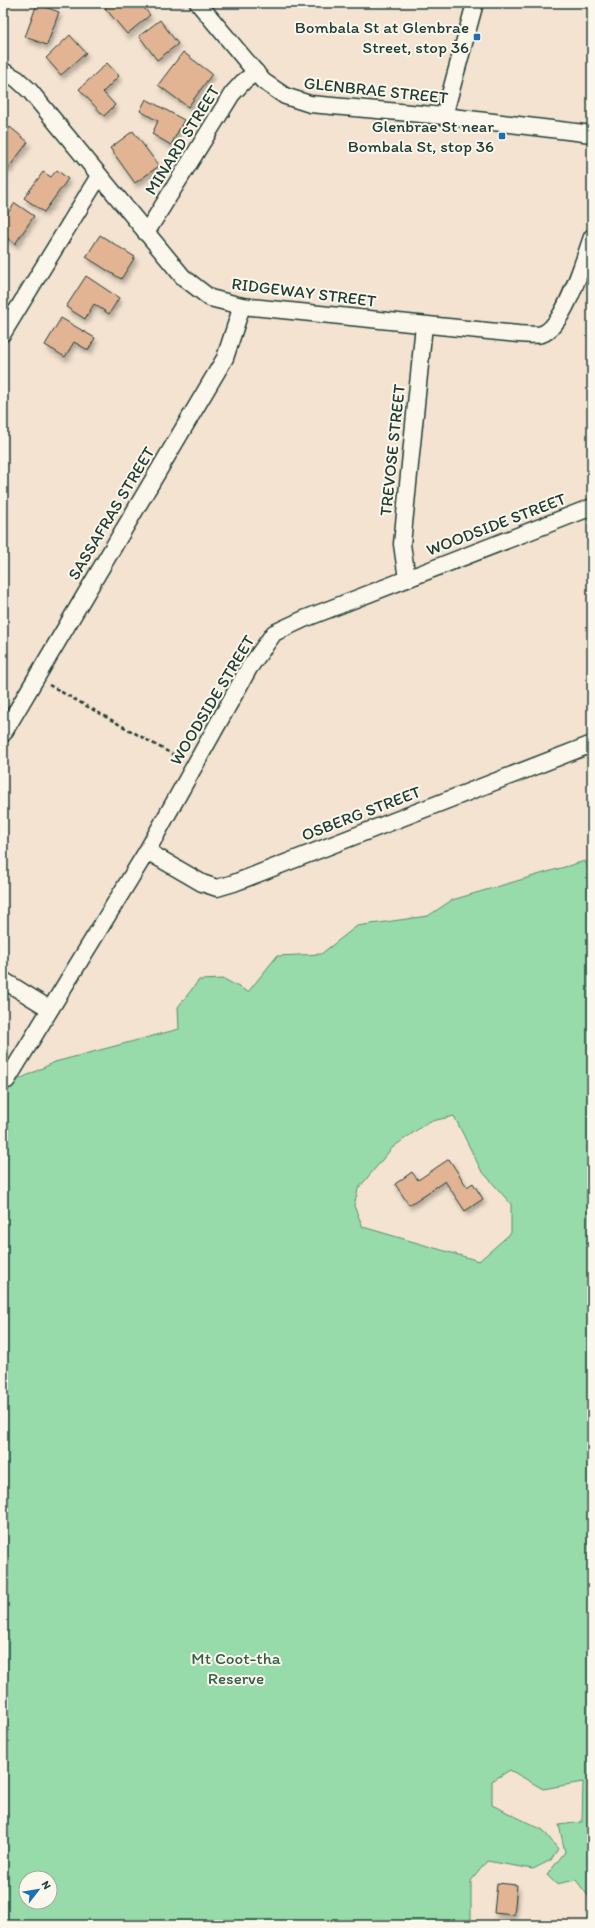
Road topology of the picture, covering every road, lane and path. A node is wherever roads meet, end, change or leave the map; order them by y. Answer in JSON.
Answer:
{"nodes":[{"id":1,"x":198,"y":3,"type":"edge"},
{"id":2,"x":475,"y":3,"type":"edge"},
{"id":3,"x":3,"y":71,"type":"edge"},
{"id":4,"x":256,"y":72,"type":"junction"},
{"id":5,"x":444,"y":116,"type":"junction"},
{"id":6,"x":592,"y":134,"type":"edge"},
{"id":7,"x":99,"y":176,"type":"junction"},
{"id":8,"x":146,"y":233,"type":"junction"},
{"id":9,"x":592,"y":237,"type":"edge"},
{"id":10,"x":242,"y":306,"type":"junction"},
{"id":11,"x":424,"y":325,"type":"junction"},
{"id":12,"x":3,"y":332,"type":"edge"},
{"id":13,"x":592,"y":507,"type":"edge"},
{"id":14,"x":407,"y":579,"type":"junction"},
{"id":15,"x":36,"y":677,"type":"junction"},
{"id":16,"x":3,"y":734,"type":"edge"},
{"id":17,"x":592,"y":744,"type":"edge"},
{"id":18,"x":193,"y":766,"type":"junction"},
{"id":19,"x":147,"y":851,"type":"junction"},
{"id":20,"x":3,"y":980,"type":"edge"},
{"id":21,"x":50,"y":1009,"type":"junction"},
{"id":22,"x":7,"y":1080,"type":"dead end"}],
"edges":[{"from":1,"to":4,"type":"street","name":"GLENBRAE STREET"},
{"from":2,"to":5,"type":"street"},
{"from":3,"to":7,"type":"street","name":"RIDGEWAY STREET"},
{"from":4,"to":5,"type":"street","name":"GLENBRAE STREET"},
{"from":4,"to":8,"type":"street","name":"MINARD STREET"},
{"from":5,"to":6,"type":"street","name":"GLENBRAE STREET"},
{"from":7,"to":8,"type":"street","name":"RIDGEWAY STREET"},
{"from":7,"to":12,"type":"street"},
{"from":8,"to":10,"type":"street","name":"RIDGEWAY STREET"},
{"from":9,"to":11,"type":"street","name":"RIDGEWAY STREET"},
{"from":10,"to":11,"type":"street","name":"RIDGEWAY STREET"},
{"from":10,"to":15,"type":"street","name":"SASSAFRAS STREET"},
{"from":11,"to":14,"type":"street","name":"TREVOSE STREET"},
{"from":13,"to":14,"type":"street","name":"WOODSIDE STREET"},
{"from":14,"to":18,"type":"street","name":"WOODSIDE STREET"},
{"from":15,"to":16,"type":"street","name":"SASSAFRAS STREET"},
{"from":15,"to":18,"type":"path"},
{"from":17,"to":19,"type":"street","name":"OSBERG STREET"},
{"from":18,"to":19,"type":"street","name":"WOODSIDE STREET"},
{"from":19,"to":21,"type":"street","name":"WOODSIDE STREET"},
{"from":20,"to":21,"type":"street"},
{"from":21,"to":22,"type":"street","name":"WOODSIDE STREET"}]}
